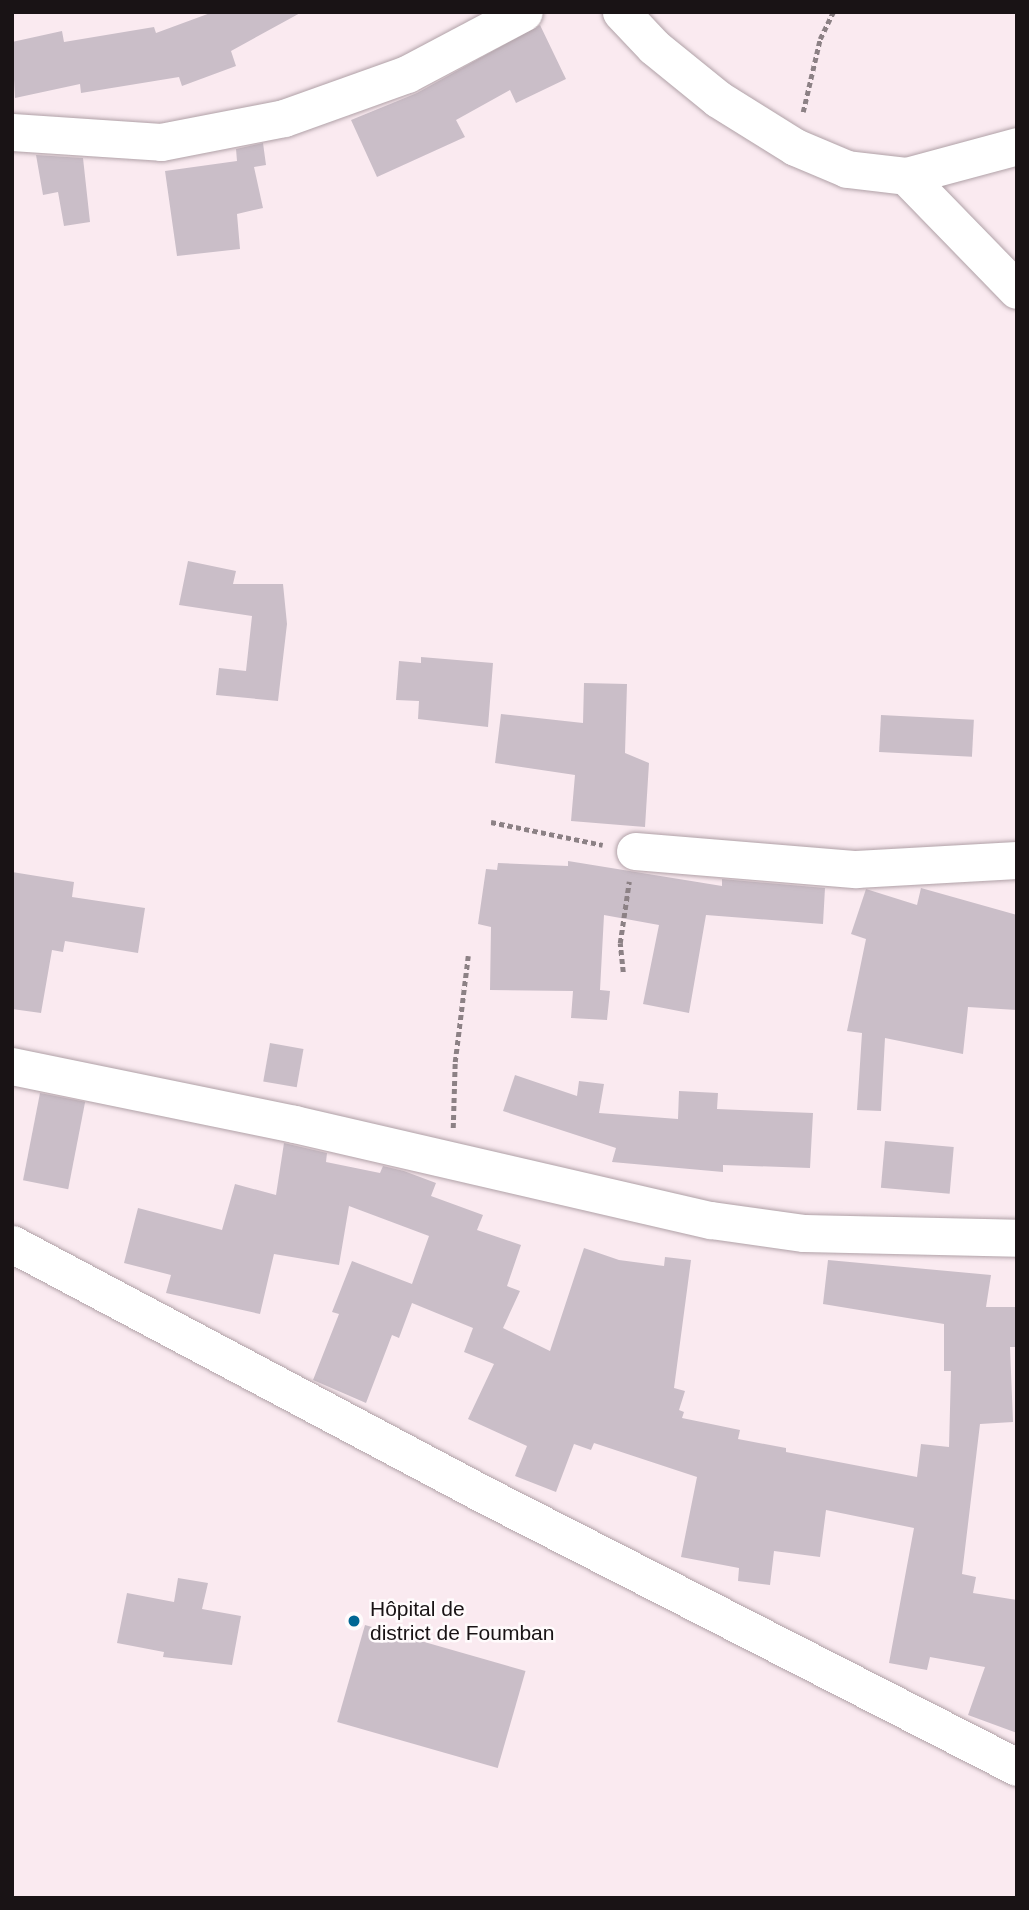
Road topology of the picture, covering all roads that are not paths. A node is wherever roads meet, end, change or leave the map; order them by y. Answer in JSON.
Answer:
{"nodes":[{"id":1,"x":524,"y":12,"type":"edge"},
{"id":2,"x":621,"y":12,"type":"edge"},
{"id":3,"x":12,"y":132,"type":"edge"},
{"id":4,"x":1017,"y":146,"type":"edge"},
{"id":5,"x":906,"y":176,"type":"junction"},
{"id":6,"x":1017,"y":290,"type":"edge"},
{"id":7,"x":635,"y":851,"type":"road end"},
{"id":8,"x":1017,"y":860,"type":"edge"},
{"id":9,"x":12,"y":1066,"type":"edge"},
{"id":10,"x":1017,"y":1238,"type":"edge"},
{"id":11,"x":12,"y":1244,"type":"edge"},
{"id":12,"x":1017,"y":1767,"type":"edge"}],
"edges":[{"from":1,"to":3,"type":"street"},
{"from":2,"to":5,"type":"street"},
{"from":4,"to":5,"type":"street"},
{"from":5,"to":6,"type":"street"},
{"from":7,"to":8,"type":"street"},
{"from":9,"to":10,"type":"street"},
{"from":11,"to":12,"type":"street"}]}
